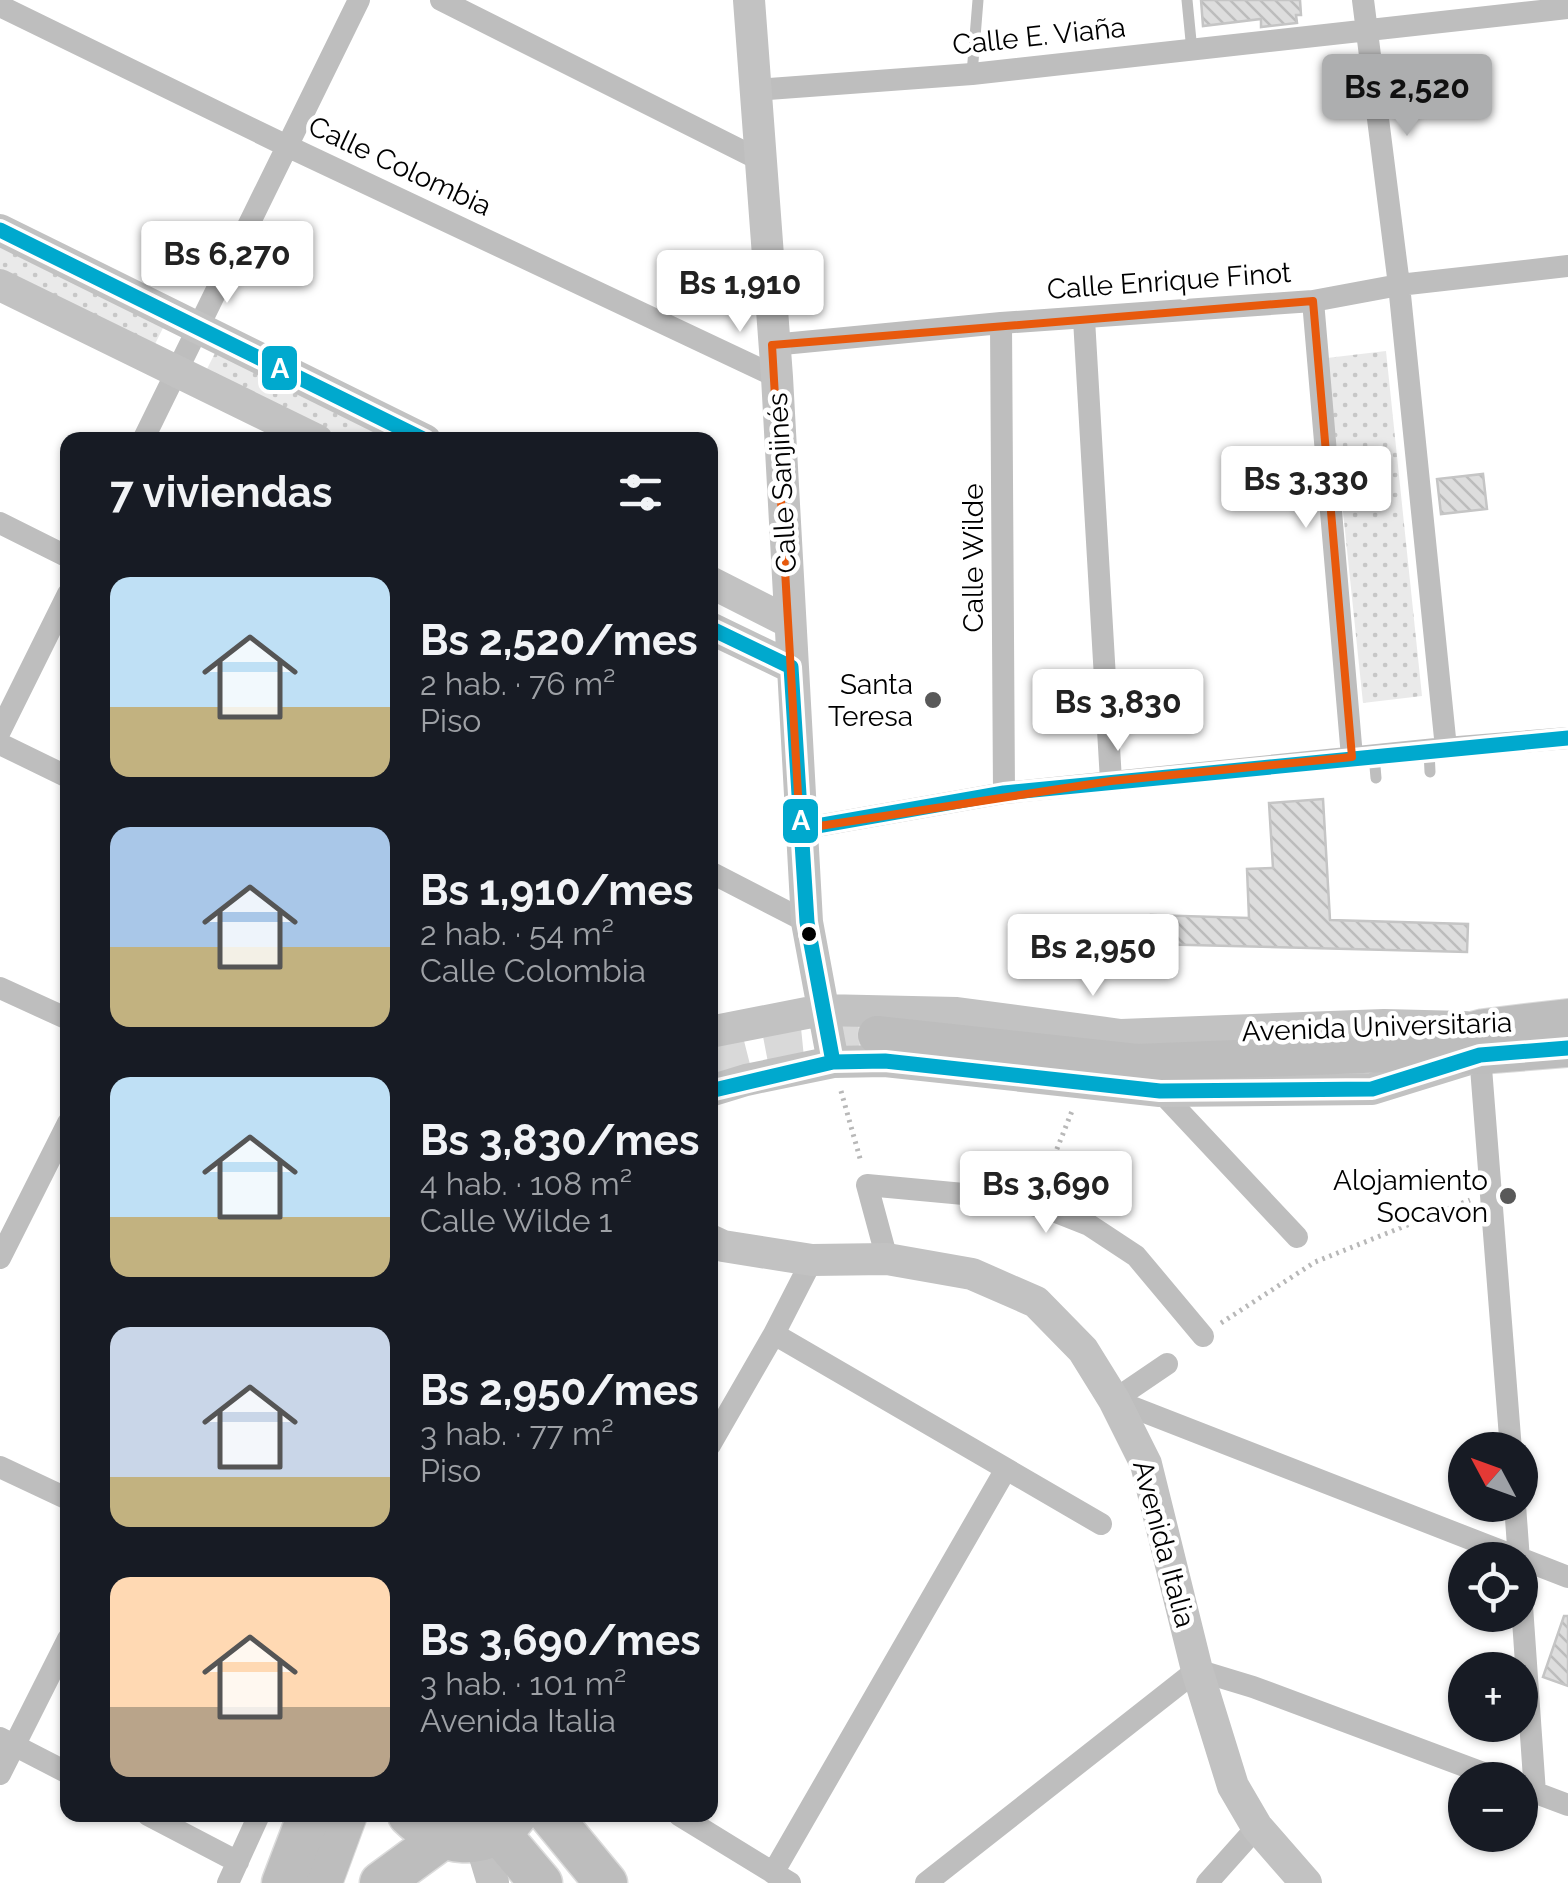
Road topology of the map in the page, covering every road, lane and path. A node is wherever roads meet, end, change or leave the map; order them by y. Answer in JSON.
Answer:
{"nodes":[{"id":1,"x":358,"y":0,"type":"edge"},
{"id":2,"x":441,"y":0,"type":"edge"},
{"id":3,"x":749,"y":0,"type":"edge"},
{"id":4,"x":978,"y":0,"type":"edge"},
{"id":5,"x":1187,"y":0,"type":"edge"},
{"id":6,"x":1363,"y":0,"type":"edge"},
{"id":7,"x":0,"y":6,"type":"edge"},
{"id":8,"x":1518,"y":6,"type":"edge"},
{"id":9,"x":1568,"y":8,"type":"edge"},
{"id":10,"x":1367,"y":32,"type":"junction"},
{"id":11,"x":1192,"y":51,"type":"junction"},
{"id":12,"x":972,"y":74,"type":"junction"},
{"id":13,"x":754,"y":90,"type":"junction"},
{"id":14,"x":287,"y":146,"type":"junction"},
{"id":15,"x":760,"y":160,"type":"junction"},
{"id":16,"x":0,"y":230,"type":"edge"},
{"id":17,"x":1568,"y":266,"type":"edge"},
{"id":18,"x":1400,"y":284,"type":"junction"},
{"id":19,"x":0,"y":285,"type":"edge"},
{"id":20,"x":1313,"y":301,"type":"junction"},
{"id":21,"x":1084,"y":319,"type":"junction"},
{"id":22,"x":1001,"y":323,"type":"junction"},
{"id":23,"x":198,"y":327,"type":"junction"},
{"id":24,"x":774,"y":361,"type":"junction"},
{"id":25,"x":176,"y":372,"type":"junction"},
{"id":26,"x":147,"y":432,"type":"edge"},
{"id":27,"x":300,"y":432,"type":"edge"},
{"id":28,"x":409,"y":432,"type":"edge"},
{"id":29,"x":0,"y":523,"type":"edge"},
{"id":30,"x":60,"y":553,"type":"edge"},
{"id":31,"x":718,"y":586,"type":"edge"},
{"id":32,"x":60,"y":610,"type":"edge"},
{"id":33,"x":789,"y":622,"type":"junction"},
{"id":34,"x":718,"y":632,"type":"edge"},
{"id":35,"x":792,"y":667,"type":"junction"},
{"id":36,"x":0,"y":731,"type":"edge"},
{"id":37,"x":1568,"y":738,"type":"edge"},
{"id":38,"x":0,"y":744,"type":"edge"},
{"id":39,"x":1435,"y":756,"type":"junction"},
{"id":40,"x":1367,"y":763,"type":"junction"},
{"id":41,"x":60,"y":773,"type":"edge"},
{"id":42,"x":1111,"y":781,"type":"junction"},
{"id":43,"x":1004,"y":793,"type":"junction"},
{"id":44,"x":800,"y":829,"type":"junction"},
{"id":45,"x":718,"y":876,"type":"edge"},
{"id":46,"x":806,"y":922,"type":"junction"},
{"id":47,"x":0,"y":988,"type":"edge"},
{"id":48,"x":822,"y":1010,"type":"junction"},
{"id":49,"x":60,"y":1016,"type":"edge"},
{"id":50,"x":1568,"y":1018,"type":"edge"},
{"id":51,"x":718,"y":1030,"type":"edge"},
{"id":52,"x":877,"y":1036,"type":"tunnel mouth"},
{"id":53,"x":1482,"y":1041,"type":"junction"},
{"id":54,"x":1568,"y":1048,"type":"edge"},
{"id":55,"x":833,"y":1062,"type":"junction"},
{"id":56,"x":1082,"y":1085,"type":"junction"},
{"id":57,"x":718,"y":1089,"type":"edge"},
{"id":58,"x":1160,"y":1091,"type":"junction"},
{"id":59,"x":60,"y":1139,"type":"edge"},
{"id":60,"x":867,"y":1184,"type":"junction"},
{"id":61,"x":1491,"y":1192,"type":"junction"},
{"id":62,"x":1034,"y":1206,"type":"junction"},
{"id":63,"x":1298,"y":1236,"type":"dead end"},
{"id":64,"x":718,"y":1244,"type":"edge"},
{"id":65,"x":0,"y":1258,"type":"edge"},
{"id":66,"x":887,"y":1259,"type":"junction"},
{"id":67,"x":812,"y":1260,"type":"junction"},
{"id":68,"x":774,"y":1334,"type":"junction"},
{"id":69,"x":1203,"y":1336,"type":"joint"},
{"id":70,"x":1167,"y":1364,"type":"dead end"},
{"id":71,"x":1114,"y":1400,"type":"junction"},
{"id":72,"x":718,"y":1431,"type":"edge"},
{"id":73,"x":1509,"y":1432,"type":"edge"},
{"id":74,"x":0,"y":1467,"type":"edge"},
{"id":75,"x":1006,"y":1469,"type":"junction"},
{"id":76,"x":60,"y":1495,"type":"edge"},
{"id":77,"x":1101,"y":1524,"type":"dead end"},
{"id":78,"x":1463,"y":1542,"type":"edge"},
{"id":79,"x":1538,"y":1570,"type":"edge"},
{"id":80,"x":1568,"y":1577,"type":"edge"},
{"id":81,"x":1522,"y":1632,"type":"edge"},
{"id":82,"x":60,"y":1653,"type":"edge"},
{"id":83,"x":1197,"y":1670,"type":"junction"},
{"id":84,"x":8,"y":1742,"type":"edge"},
{"id":85,"x":1455,"y":1762,"type":"edge"},
{"id":86,"x":1527,"y":1762,"type":"edge"},
{"id":87,"x":60,"y":1768,"type":"edge"},
{"id":88,"x":0,"y":1774,"type":"edge"},
{"id":89,"x":1538,"y":1794,"type":"edge"},
{"id":90,"x":1568,"y":1805,"type":"edge"},
{"id":91,"x":158,"y":1822,"type":"edge"},
{"id":92,"x":256,"y":1822,"type":"edge"},
{"id":93,"x":306,"y":1822,"type":"edge"},
{"id":94,"x":345,"y":1822,"type":"edge"},
{"id":95,"x":556,"y":1822,"type":"edge"},
{"id":96,"x":690,"y":1822,"type":"edge"},
{"id":97,"x":1258,"y":1827,"type":"junction"},
{"id":98,"x":469,"y":1828,"type":"edge"},
{"id":99,"x":233,"y":1873,"type":"edge"},
{"id":100,"x":781,"y":1878,"type":"edge"},
{"id":101,"x":284,"y":1883,"type":"edge"},
{"id":102,"x":323,"y":1883,"type":"edge"},
{"id":103,"x":381,"y":1883,"type":"edge"},
{"id":104,"x":493,"y":1883,"type":"edge"},
{"id":105,"x":541,"y":1883,"type":"edge"},
{"id":106,"x":606,"y":1883,"type":"edge"},
{"id":107,"x":926,"y":1883,"type":"edge"},
{"id":108,"x":1207,"y":1883,"type":"edge"},
{"id":109,"x":1306,"y":1883,"type":"edge"}],
"edges":[{"from":1,"to":14,"type":"street"},
{"from":2,"to":15,"type":"street"},
{"from":3,"to":13,"type":"main road","name":"Calle Sanjinés"},
{"from":4,"to":12,"type":"lane"},
{"from":5,"to":11,"type":"lane"},
{"from":6,"to":10,"type":"street"},
{"from":7,"to":14,"type":"street","name":"Calle Colombia"},
{"from":8,"to":9,"type":"street","name":"Calle E. Viaña"},
{"from":8,"to":10,"type":"street","name":"Calle E. Viaña"},
{"from":10,"to":11,"type":"street","name":"Calle E. Viaña"},
{"from":10,"to":18,"type":"street"},
{"from":11,"to":12,"type":"street","name":"Calle E. Viaña"},
{"from":12,"to":13,"type":"street","name":"Calle E. Viaña"},
{"from":13,"to":15,"type":"main road","name":"Calle Sanjinés"},
{"from":14,"to":23,"type":"street"},
{"from":14,"to":24,"type":"street","name":"Calle Colombia"},
{"from":15,"to":24,"type":"main road","name":"Calle Sanjinés"},
{"from":16,"to":23,"type":"main road"},
{"from":17,"to":18,"type":"street","name":"Calle Enrique Finot"},
{"from":18,"to":20,"type":"street","name":"Calle Enrique Finot"},
{"from":18,"to":39,"type":"street"},
{"from":19,"to":25,"type":"main road"},
{"from":20,"to":21,"type":"street","name":"Calle Enrique Finot"},
{"from":20,"to":40,"type":"street"},
{"from":21,"to":22,"type":"street","name":"Calle Enrique Finot"},
{"from":21,"to":42,"type":"street"},
{"from":22,"to":24,"type":"street","name":"Calle Enrique Finot"},
{"from":22,"to":43,"type":"street","name":"Calle Wilde"},
{"from":23,"to":25,"type":"street"},
{"from":23,"to":28,"type":"main road"},
{"from":24,"to":33,"type":"main road","name":"Calle Sanjinés"},
{"from":25,"to":26,"type":"street"},
{"from":25,"to":27,"type":"main road"},
{"from":29,"to":30,"type":"street"},
{"from":31,"to":33,"type":"main road"},
{"from":32,"to":36,"type":"street"},
{"from":33,"to":35,"type":"main road","name":"Calle Sanjinés"},
{"from":34,"to":35,"type":"main road"},
{"from":35,"to":44,"type":"main road","name":"Calle Sanjinés"},
{"from":37,"to":39,"type":"street"},
{"from":38,"to":41,"type":"street"},
{"from":39,"to":40,"type":"street"},
{"from":40,"to":42,"type":"street"},
{"from":42,"to":43,"type":"street"},
{"from":43,"to":44,"type":"street"},
{"from":44,"to":46,"type":"main road","name":"Calle Sanjinés"},
{"from":45,"to":46,"type":"street"},
{"from":46,"to":48,"type":"main road","name":"Calle Sanjinés"},
{"from":47,"to":49,"type":"street"},
{"from":48,"to":51,"type":"main road","name":"Avenida Universitaria"},
{"from":48,"to":53,"type":"main road","name":"Avenida Universitaria"},
{"from":48,"to":55,"type":"main road","name":"Calle Sanjinés"},
{"from":50,"to":53,"type":"main road","name":"Avenida Universitaria"},
{"from":52,"to":53,"type":"main road"},
{"from":53,"to":54,"type":"main road","name":"Avenida Universitaria"},
{"from":53,"to":58,"type":"main road","name":"Avenida Universitaria"},
{"from":53,"to":61,"type":"street"},
{"from":55,"to":56,"type":"main road","name":"Avenida Universitaria"},
{"from":55,"to":57,"type":"main road","name":"Avenida Universitaria"},
{"from":55,"to":60,"type":"path"},
{"from":56,"to":58,"type":"main road","name":"Avenida Universitaria"},
{"from":56,"to":62,"type":"path"},
{"from":58,"to":63,"type":"street"},
{"from":59,"to":65,"type":"street"},
{"from":60,"to":62,"type":"street"},
{"from":60,"to":66,"type":"street"},
{"from":61,"to":69,"type":"path"},
{"from":61,"to":73,"type":"street"},
{"from":62,"to":69,"type":"street"},
{"from":64,"to":67,"type":"main road","name":"Avenida Italia"},
{"from":66,"to":67,"type":"main road","name":"Avenida Italia"},
{"from":66,"to":71,"type":"main road","name":"Avenida Italia"},
{"from":67,"to":68,"type":"street"},
{"from":68,"to":72,"type":"street"},
{"from":68,"to":75,"type":"street"},
{"from":70,"to":71,"type":"street"},
{"from":71,"to":78,"type":"street"},
{"from":71,"to":83,"type":"main road","name":"Avenida Italia"},
{"from":74,"to":76,"type":"street"},
{"from":75,"to":77,"type":"street"},
{"from":75,"to":100,"type":"street"},
{"from":79,"to":80,"type":"street"},
{"from":81,"to":86,"type":"street"},
{"from":82,"to":84,"type":"street"},
{"from":83,"to":85,"type":"street"},
{"from":83,"to":97,"type":"main road","name":"Avenida Italia"},
{"from":83,"to":107,"type":"street"},
{"from":84,"to":87,"type":"street"},
{"from":84,"to":88,"type":"street"},
{"from":89,"to":90,"type":"street"},
{"from":91,"to":99,"type":"street"},
{"from":92,"to":99,"type":"street"},
{"from":93,"to":101,"type":"highway"},
{"from":94,"to":102,"type":"main road"},
{"from":95,"to":106,"type":"highway"},
{"from":96,"to":100,"type":"street"},
{"from":97,"to":108,"type":"street"},
{"from":97,"to":109,"type":"main road","name":"Avenida Italia"},
{"from":98,"to":103,"type":"highway"},
{"from":98,"to":104,"type":"main road"},
{"from":98,"to":105,"type":"highway"}]}
